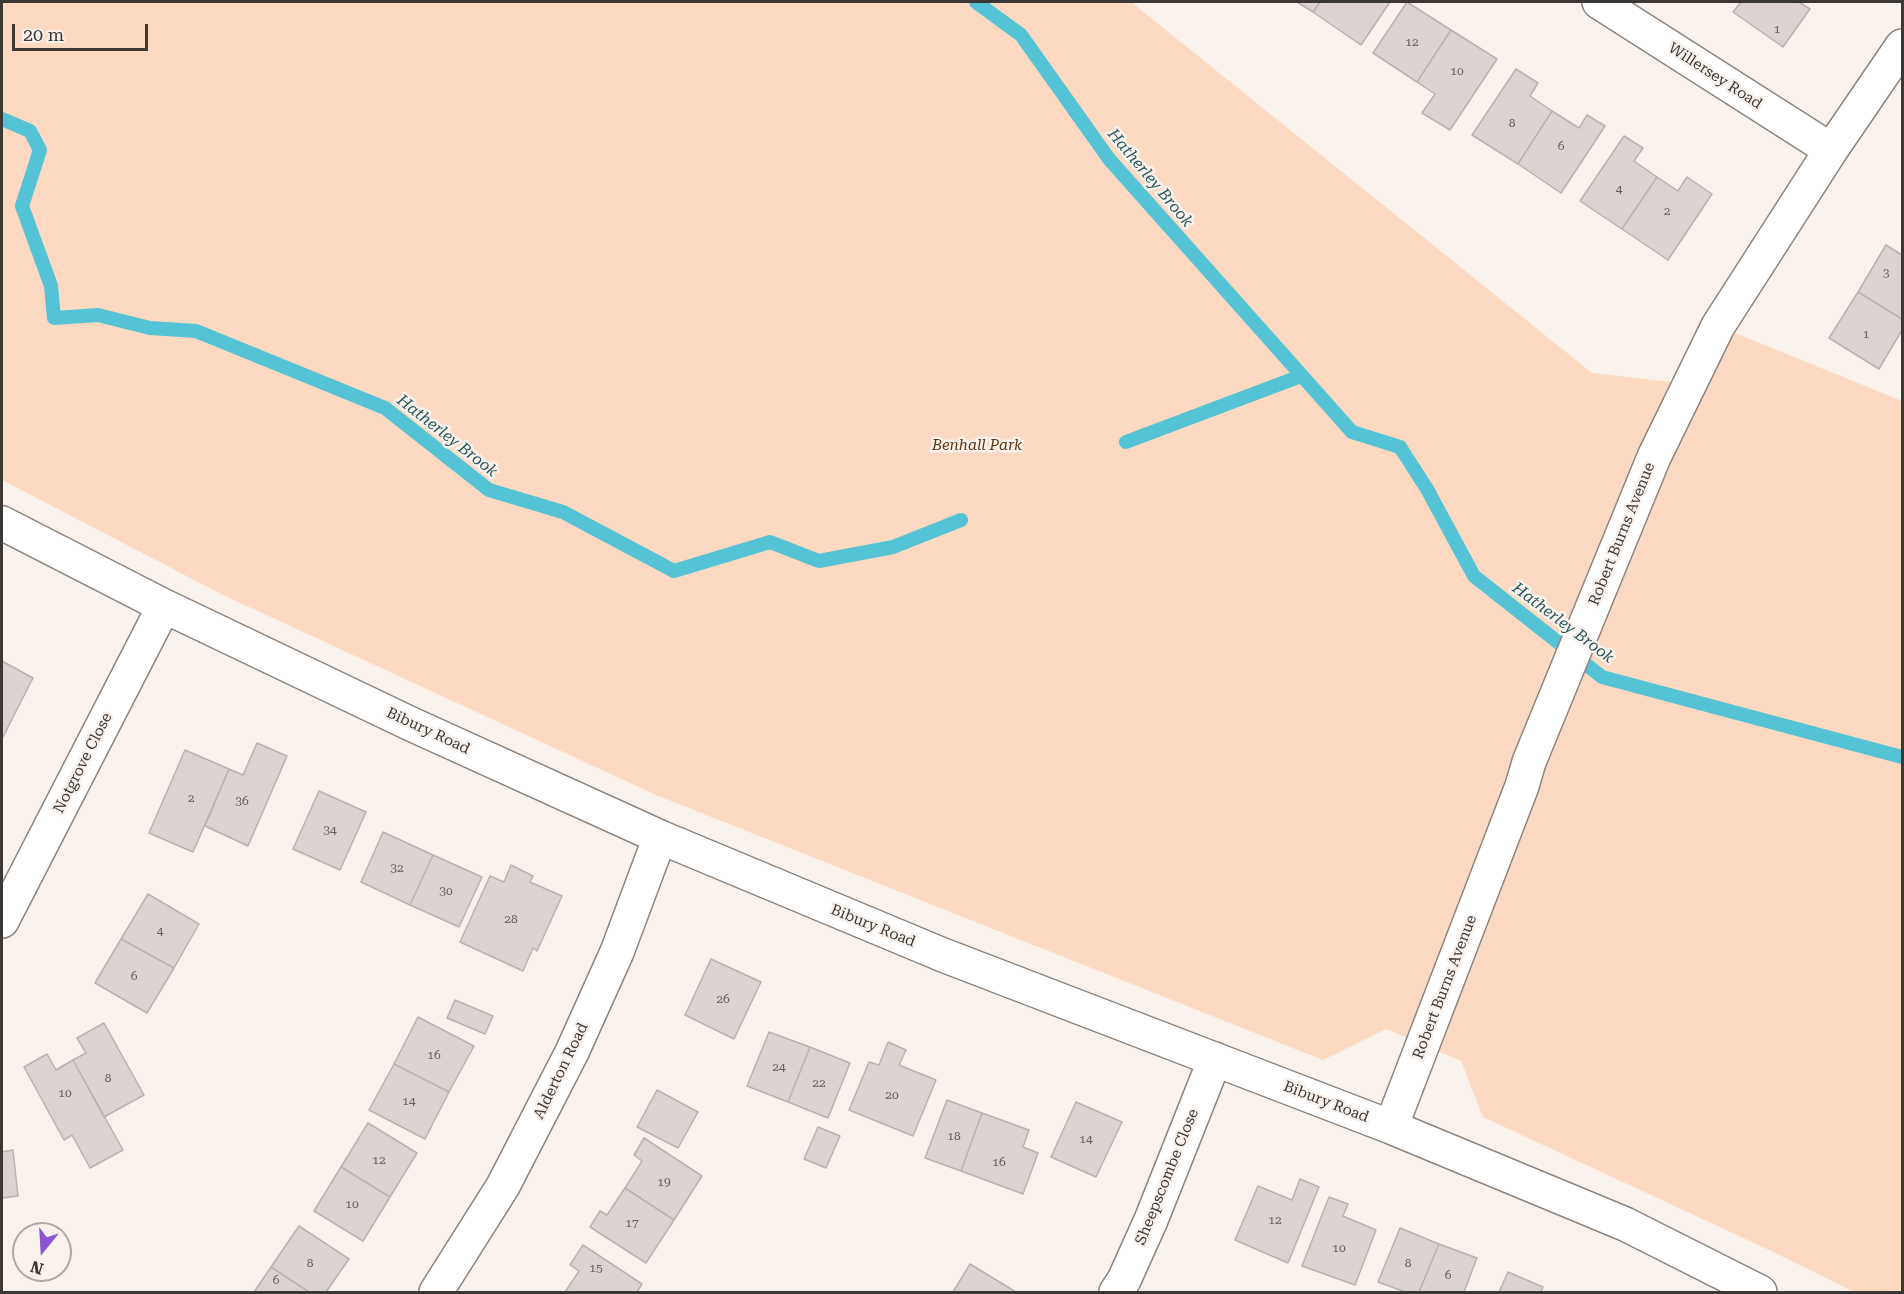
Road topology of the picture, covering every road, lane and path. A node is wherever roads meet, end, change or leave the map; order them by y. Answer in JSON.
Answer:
{"nodes":[{"id":1,"x":1599,"y":2,"type":"edge"},
{"id":2,"x":1902,"y":46,"type":"edge"},
{"id":3,"x":1831,"y":150,"type":"junction"},
{"id":4,"x":2,"y":523,"type":"edge"},
{"id":5,"x":164,"y":606,"type":"junction"},
{"id":6,"x":660,"y":837,"type":"junction"},
{"id":7,"x":2,"y":921,"type":"edge"},
{"id":8,"x":1215,"y":1059,"type":"junction"},
{"id":9,"x":1391,"y":1128,"type":"junction"},
{"id":10,"x":1746,"y":1290,"type":"edge"},
{"id":11,"x":436,"y":1293,"type":"edge"},
{"id":12,"x":1116,"y":1293,"type":"edge"}],
"edges":[{"from":1,"to":3,"type":"street","name":"Willersey Road"},
{"from":2,"to":3,"type":"street","name":"Robert Burns Avenue"},
{"from":3,"to":9,"type":"street","name":"Robert Burns Avenue"},
{"from":4,"to":5,"type":"street","name":"Bibury Road"},
{"from":5,"to":6,"type":"street","name":"Bibury Road"},
{"from":5,"to":7,"type":"street","name":"Notgrove Close"},
{"from":6,"to":8,"type":"street","name":"Bibury Road"},
{"from":6,"to":11,"type":"street","name":"Alderton Road"},
{"from":8,"to":9,"type":"street","name":"Bibury Road"},
{"from":8,"to":12,"type":"street","name":"Sheepscombe Close"},
{"from":9,"to":10,"type":"street","name":"Bibury Road"}]}
